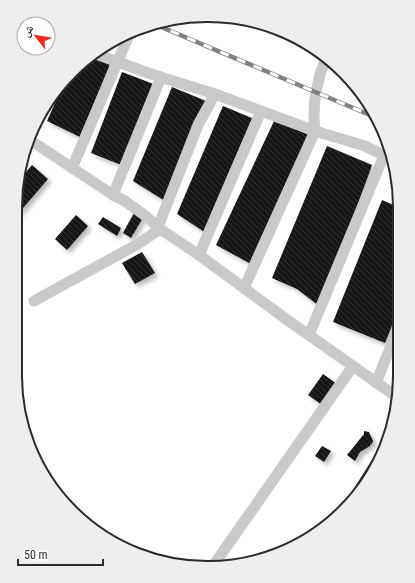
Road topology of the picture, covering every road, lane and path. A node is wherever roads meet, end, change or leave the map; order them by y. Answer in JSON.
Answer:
{"nodes":[{"id":1,"x":127,"y":40,"type":"edge"},
{"id":2,"x":101,"y":56,"type":"edge"},
{"id":3,"x":118,"y":62,"type":"junction"},
{"id":4,"x":324,"y":63,"type":"edge"},
{"id":5,"x":161,"y":78,"type":"junction"},
{"id":6,"x":215,"y":94,"type":"junction"},
{"id":7,"x":261,"y":111,"type":"junction"},
{"id":8,"x":315,"y":131,"type":"junction"},
{"id":9,"x":34,"y":143,"type":"edge"},
{"id":10,"x":386,"y":156,"type":"edge"},
{"id":11,"x":387,"y":159,"type":"edge"},
{"id":12,"x":72,"y":168,"type":"junction"},
{"id":13,"x":113,"y":196,"type":"junction"},
{"id":14,"x":159,"y":228,"type":"junction"},
{"id":15,"x":199,"y":255,"type":"junction"},
{"id":16,"x":244,"y":288,"type":"junction"},
{"id":17,"x":34,"y":301,"type":"dead end"},
{"id":18,"x":309,"y":335,"type":"junction"},
{"id":19,"x":393,"y":341,"type":"edge"},
{"id":20,"x":353,"y":366,"type":"junction"},
{"id":21,"x":376,"y":383,"type":"junction"},
{"id":22,"x":392,"y":394,"type":"edge"},
{"id":23,"x":216,"y":561,"type":"edge"}],
"edges":[{"from":1,"to":3,"type":"street"},
{"from":2,"to":3,"type":"street"},
{"from":3,"to":5,"type":"street"},
{"from":3,"to":12,"type":"street"},
{"from":4,"to":8,"type":"street"},
{"from":5,"to":6,"type":"street"},
{"from":5,"to":13,"type":"street"},
{"from":6,"to":7,"type":"street"},
{"from":6,"to":14,"type":"street"},
{"from":7,"to":8,"type":"street"},
{"from":7,"to":15,"type":"street"},
{"from":8,"to":10,"type":"street"},
{"from":8,"to":16,"type":"street"},
{"from":9,"to":12,"type":"street"},
{"from":11,"to":18,"type":"street"},
{"from":12,"to":13,"type":"street"},
{"from":13,"to":14,"type":"street"},
{"from":14,"to":15,"type":"street"},
{"from":14,"to":17,"type":"street"},
{"from":15,"to":16,"type":"street"},
{"from":16,"to":18,"type":"street"},
{"from":18,"to":20,"type":"street"},
{"from":19,"to":21,"type":"street"},
{"from":20,"to":21,"type":"street"},
{"from":20,"to":23,"type":"street"},
{"from":21,"to":22,"type":"street"}]}
